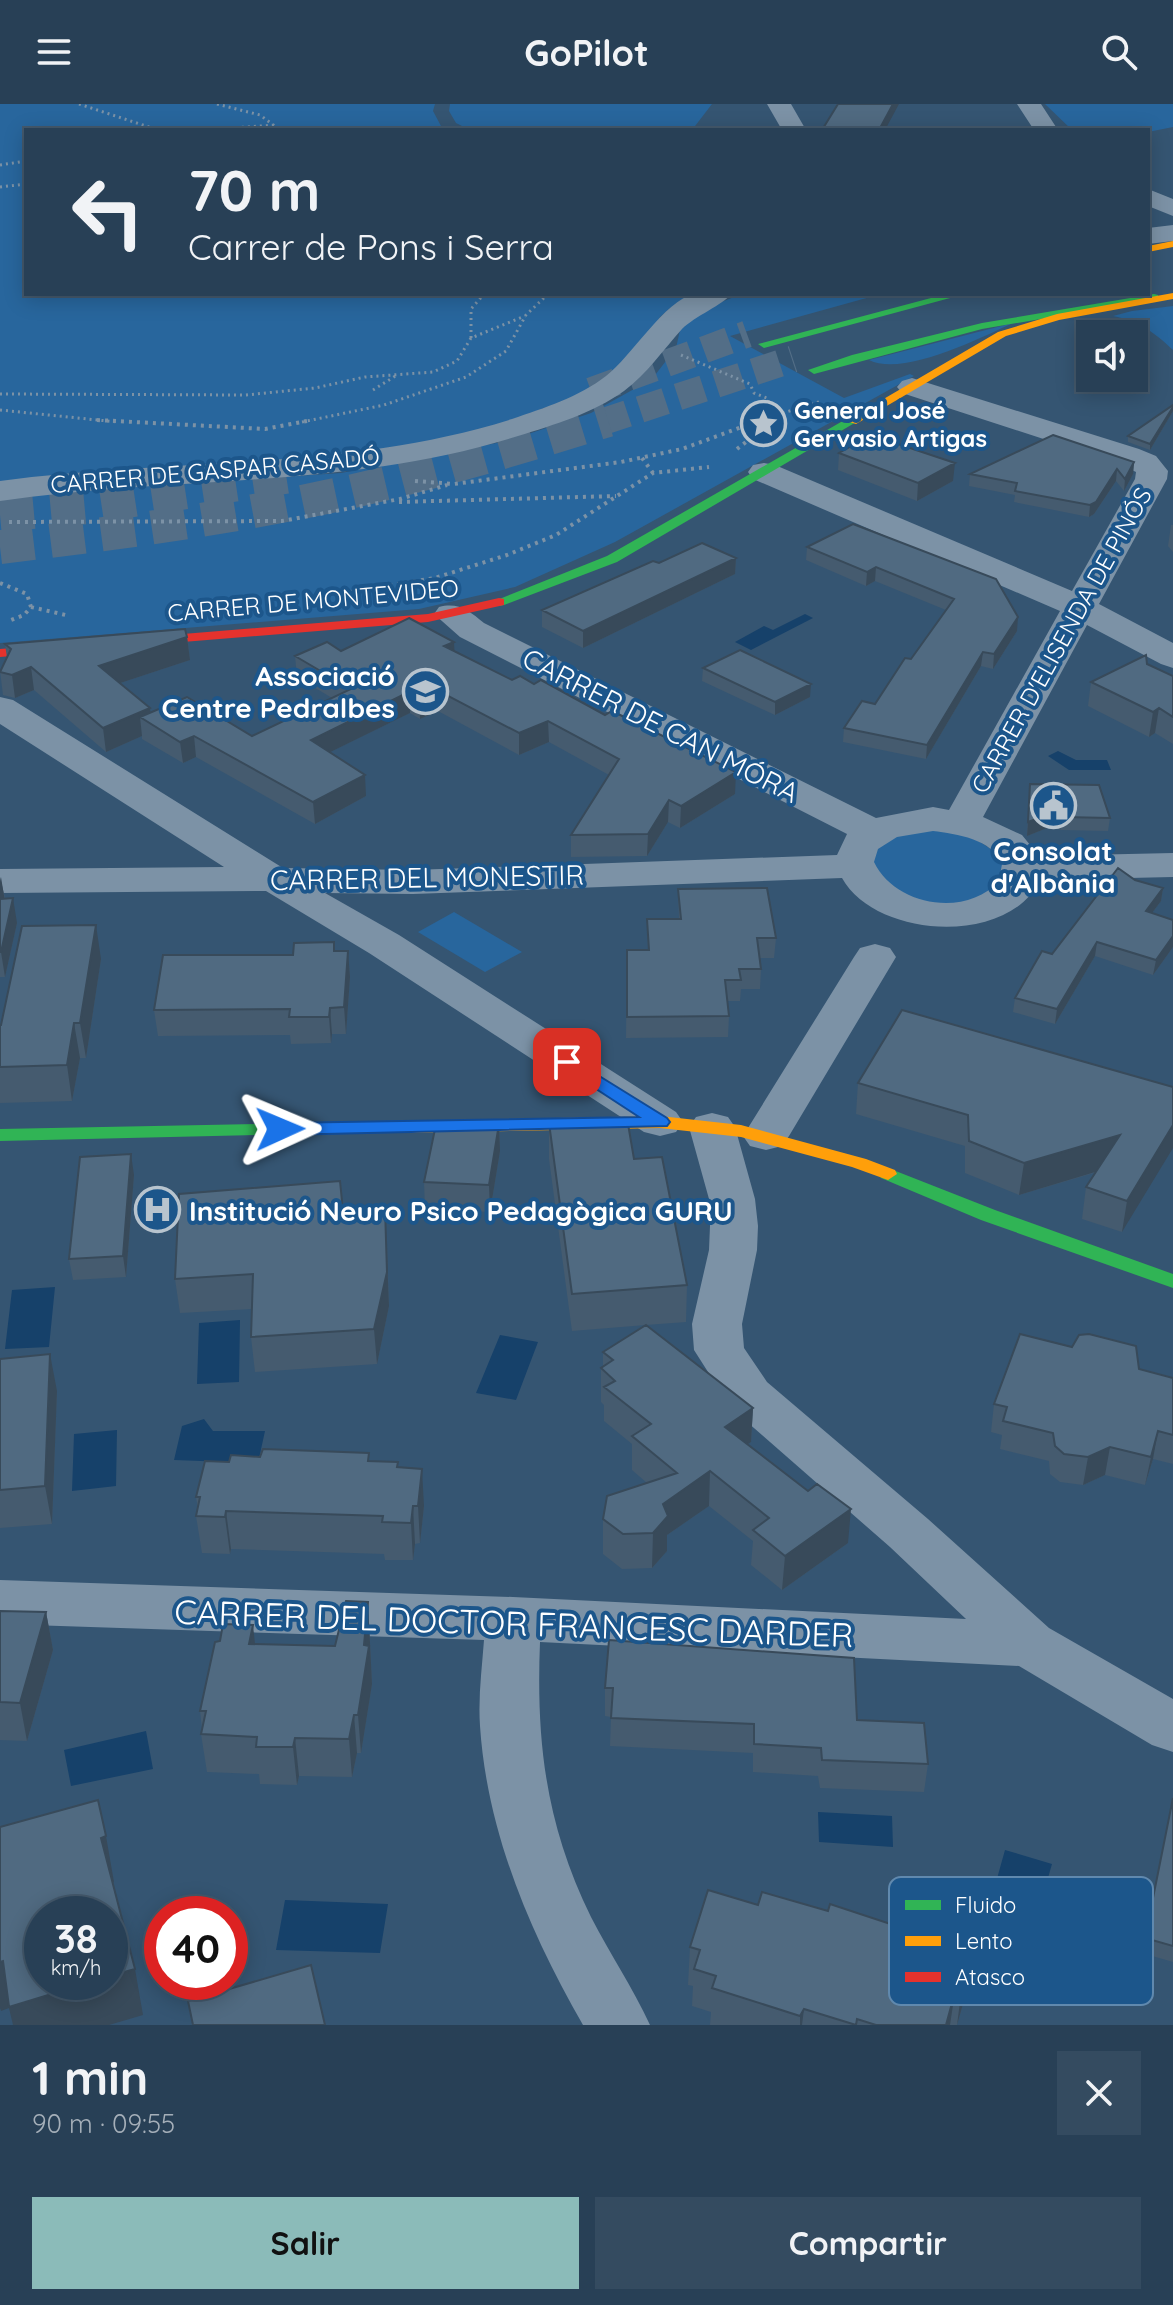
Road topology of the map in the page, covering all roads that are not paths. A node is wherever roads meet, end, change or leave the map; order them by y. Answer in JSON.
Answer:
{"nodes":[{"id":1,"x":779,"y":104,"type":"edge"},
{"id":2,"x":1029,"y":104,"type":"edge"},
{"id":3,"x":793,"y":128,"type":"edge"},
{"id":4,"x":1045,"y":128,"type":"edge"},
{"id":5,"x":1150,"y":198,"type":"edge"},
{"id":6,"x":1173,"y":208,"type":"edge"},
{"id":7,"x":1173,"y":233,"type":"edge"},
{"id":8,"x":1150,"y":236,"type":"edge"},
{"id":9,"x":1173,"y":244,"type":"edge"},
{"id":10,"x":1150,"y":249,"type":"edge"},
{"id":11,"x":712,"y":296,"type":"edge"},
{"id":12,"x":889,"y":296,"type":"edge"},
{"id":13,"x":951,"y":296,"type":"edge"},
{"id":14,"x":1050,"y":296,"type":"edge"},
{"id":15,"x":1093,"y":296,"type":"edge"},
{"id":16,"x":1115,"y":296,"type":"edge"},
{"id":17,"x":747,"y":334,"type":"tunnel mouth"},
{"id":18,"x":764,"y":344,"type":"tunnel mouth"},
{"id":19,"x":912,"y":387,"type":"junction"},
{"id":20,"x":764,"y":472,"type":"junction"},
{"id":21,"x":0,"y":491,"type":"edge"},
{"id":22,"x":1079,"y":607,"type":"junction"},
{"id":23,"x":451,"y":614,"type":"junction"},
{"id":24,"x":0,"y":653,"type":"edge"},
{"id":25,"x":1173,"y":657,"type":"edge"},
{"id":26,"x":0,"y":708,"type":"edge"},
{"id":27,"x":961,"y":822,"type":"junction"},
{"id":28,"x":873,"y":832,"type":"junction"},
{"id":29,"x":1173,"y":865,"type":"edge"},
{"id":30,"x":853,"y":866,"type":"junction"},
{"id":31,"x":1024,"y":868,"type":"junction"},
{"id":32,"x":274,"y":879,"type":"junction"},
{"id":33,"x":0,"y":881,"type":"edge"},
{"id":34,"x":875,"y":957,"type":"dead end"},
{"id":35,"x":660,"y":1122,"type":"junction"},
{"id":36,"x":712,"y":1127,"type":"junction"},
{"id":37,"x":0,"y":1135,"type":"edge"},
{"id":38,"x":766,"y":1136,"type":"junction"},
{"id":39,"x":1173,"y":1281,"type":"edge"},
{"id":40,"x":0,"y":1602,"type":"edge"},
{"id":41,"x":513,"y":1619,"type":"junction"},
{"id":42,"x":1029,"y":1644,"type":"junction"},
{"id":43,"x":1173,"y":1728,"type":"edge"},
{"id":44,"x":618,"y":2025,"type":"edge"}],
"edges":[{"from":1,"to":3,"type":"street"},
{"from":2,"to":4,"type":"street"},
{"from":5,"to":6,"type":"street"},
{"from":7,"to":8,"type":"street"},
{"from":9,"to":10,"type":"main road"},
{"from":11,"to":21,"type":"street","name":"CARRER DE GASPAR CASADÓ"},
{"from":12,"to":17,"type":"main road"},
{"from":13,"to":18,"type":"main road"},
{"from":14,"to":15,"type":"main road"},
{"from":16,"to":19,"type":"main road","name":"CARRER DE MONTEVIDEO"},
{"from":19,"to":20,"type":"main road","name":"CARRER DE MONTEVIDEO"},
{"from":19,"to":22,"type":"street","name":"CARRER D'ELISENDA DE PINÓS"},
{"from":20,"to":22,"type":"street"},
{"from":20,"to":23,"type":"main road","name":"CARRER DE MONTEVIDEO"},
{"from":22,"to":25,"type":"street"},
{"from":22,"to":27,"type":"street","name":"CARRER D'ELISENDA DE PINÓS"},
{"from":23,"to":24,"type":"main road","name":"CARRER DE MONTEVIDEO"},
{"from":23,"to":28,"type":"street","name":"CARRER DE CAN MÓRA"},
{"from":26,"to":32,"type":"street"},
{"from":27,"to":28,"type":"street"},
{"from":27,"to":31,"type":"street"},
{"from":28,"to":30,"type":"street"},
{"from":29,"to":31,"type":"street"},
{"from":30,"to":31,"type":"street"},
{"from":30,"to":32,"type":"street","name":"CARRER DEL MONESTIR"},
{"from":32,"to":33,"type":"street","name":"CARRER DEL MONESTIR"},
{"from":32,"to":35,"type":"street"},
{"from":34,"to":38,"type":"street"},
{"from":35,"to":36,"type":"main road"},
{"from":35,"to":37,"type":"main road"},
{"from":36,"to":38,"type":"main road"},
{"from":36,"to":42,"type":"street"},
{"from":38,"to":39,"type":"main road"},
{"from":40,"to":41,"type":"street","name":"CARRER DEL DOCTOR FRANCESC DARDER"},
{"from":41,"to":42,"type":"street","name":"CARRER DEL DOCTOR FRANCESC DARDER"},
{"from":41,"to":44,"type":"street"},
{"from":42,"to":43,"type":"street"}]}
